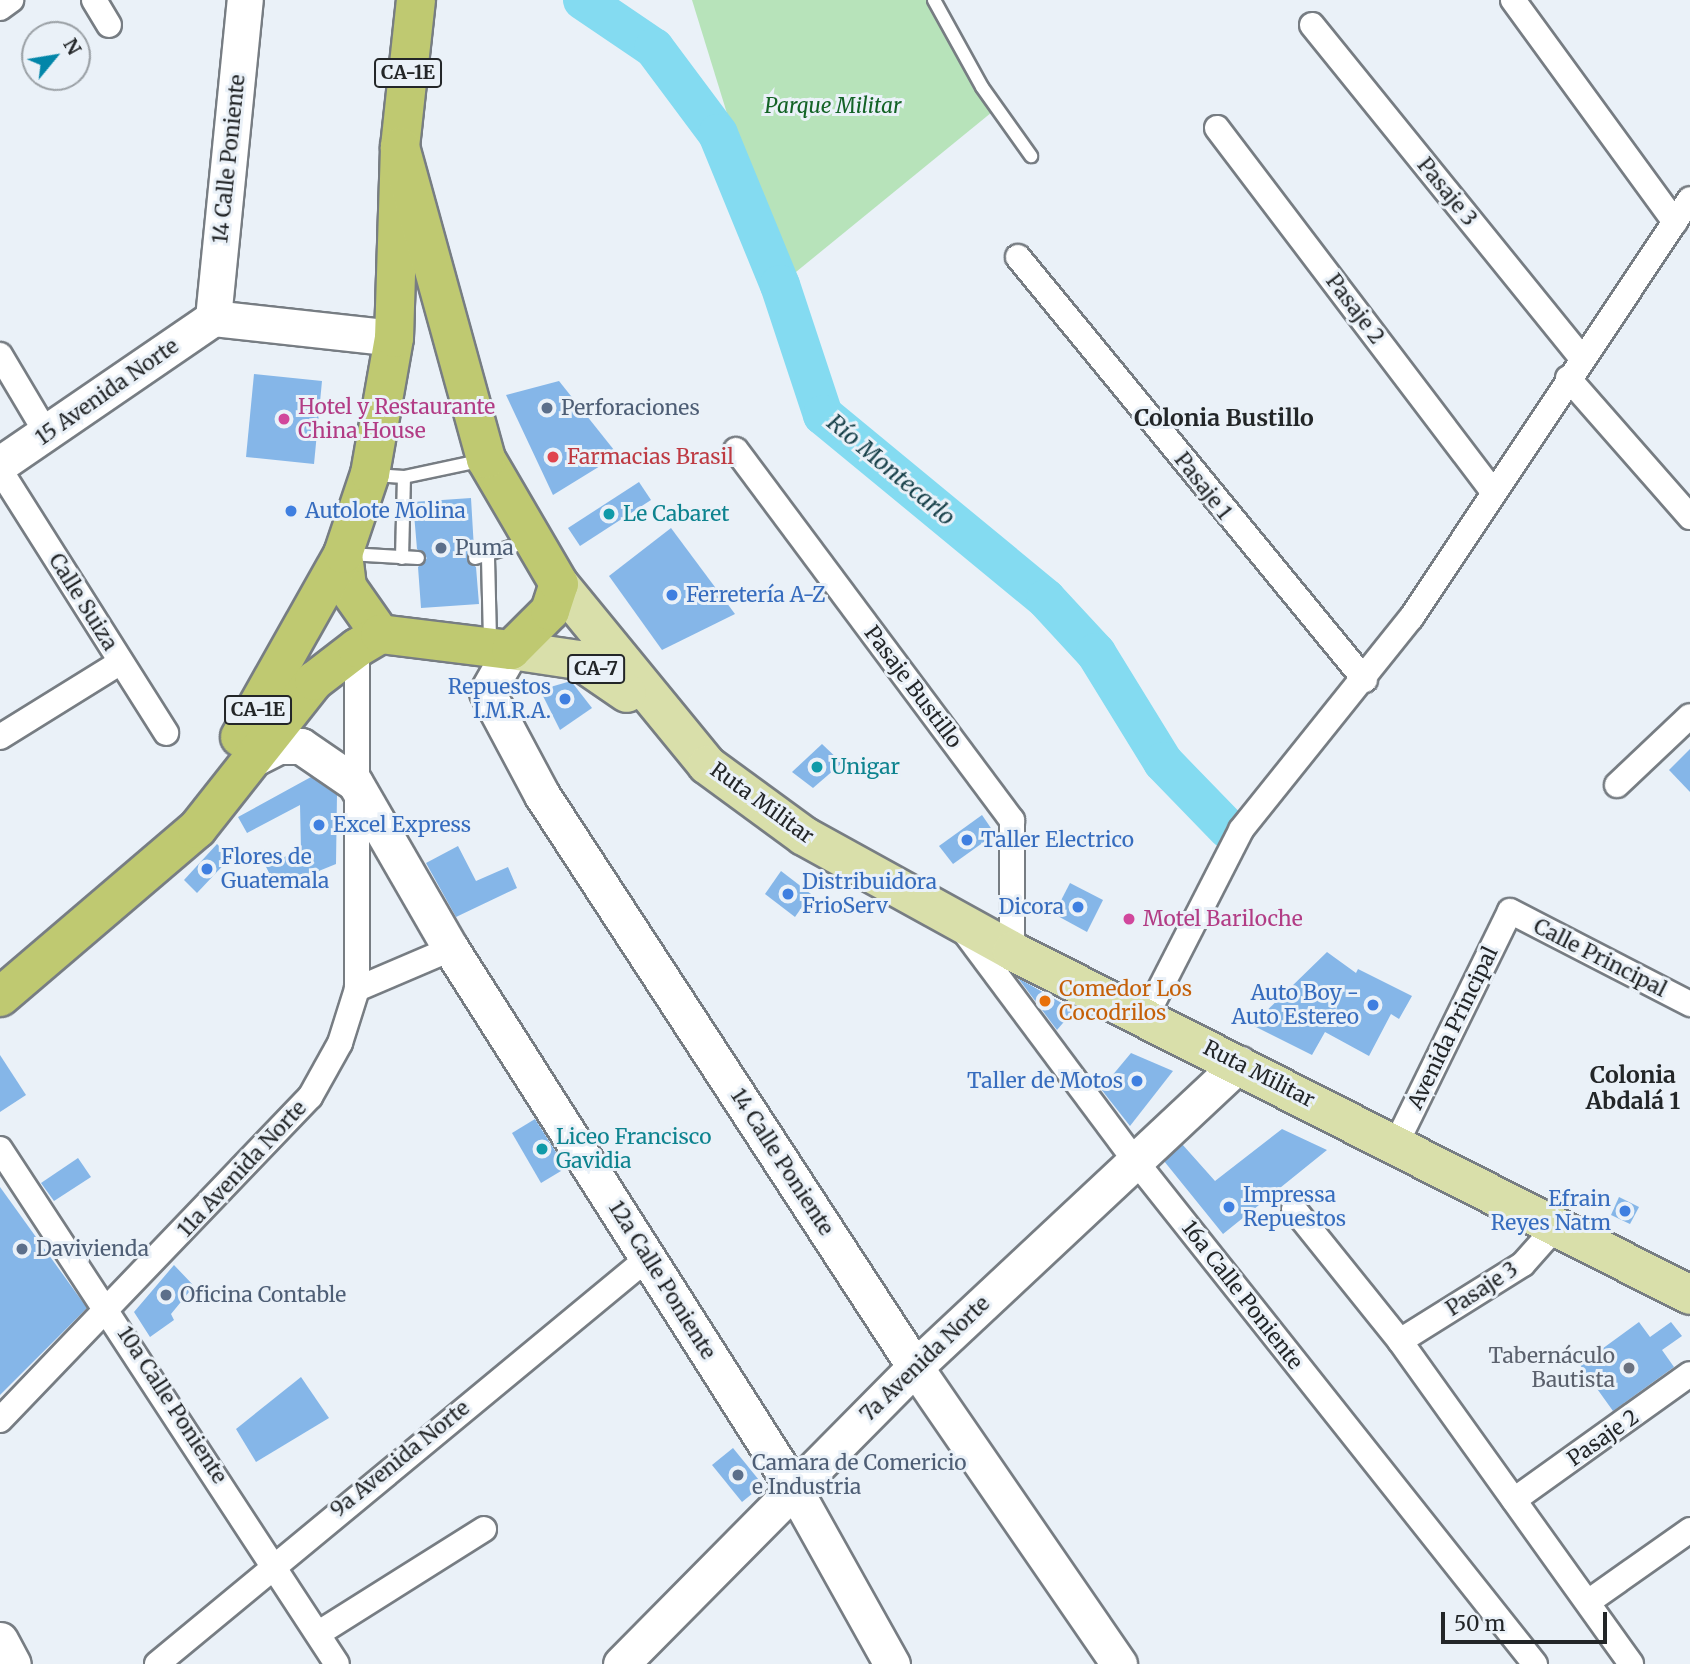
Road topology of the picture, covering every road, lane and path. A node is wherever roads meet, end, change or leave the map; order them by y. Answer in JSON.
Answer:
{"nodes":[{"id":1,"x":11,"y":0,"type":"edge"},
{"id":2,"x":94,"y":0,"type":"edge"},
{"id":3,"x":245,"y":0,"type":"edge"},
{"id":4,"x":416,"y":0,"type":"edge"},
{"id":5,"x":934,"y":0,"type":"edge"},
{"id":6,"x":1513,"y":0,"type":"edge"},
{"id":7,"x":0,"y":8,"type":"edge"},
{"id":8,"x":108,"y":25,"type":"dead end"},
{"id":9,"x":1312,"y":25,"type":"dead end"},
{"id":10,"x":1217,"y":128,"type":"dead end"},
{"id":11,"x":400,"y":147,"type":"junction"},
{"id":12,"x":1031,"y":156,"type":"dead end"},
{"id":13,"x":1690,"y":199,"type":"edge"},
{"id":14,"x":1675,"y":222,"type":"junction"},
{"id":15,"x":1018,"y":257,"type":"dead end"},
{"id":16,"x":213,"y":318,"type":"junction"},
{"id":17,"x":394,"y":338,"type":"junction"},
{"id":18,"x":453,"y":344,"type":"junction"},
{"id":19,"x":0,"y":355,"type":"edge"},
{"id":20,"x":1575,"y":368,"type":"junction"},
{"id":21,"x":47,"y":434,"type":"junction"},
{"id":22,"x":736,"y":450,"type":"dead end"},
{"id":23,"x":486,"y":459,"type":"junction"},
{"id":24,"x":0,"y":464,"type":"edge"},
{"id":25,"x":0,"y":470,"type":"edge"},
{"id":26,"x":387,"y":476,"type":"junction"},
{"id":27,"x":1492,"y":490,"type":"junction"},
{"id":28,"x":1690,"y":517,"type":"edge"},
{"id":29,"x":530,"y":541,"type":"junction"},
{"id":30,"x":342,"y":554,"type":"junction"},
{"id":31,"x":401,"y":558,"type":"junction"},
{"id":32,"x":418,"y":558,"type":"dead end"},
{"id":33,"x":559,"y":584,"type":"junction"},
{"id":34,"x":368,"y":641,"type":"junction"},
{"id":35,"x":501,"y":649,"type":"junction"},
{"id":36,"x":121,"y":662,"type":"junction"},
{"id":37,"x":1365,"y":680,"type":"junction"},
{"id":38,"x":1690,"y":716,"type":"edge"},
{"id":39,"x":665,"y":722,"type":"junction"},
{"id":40,"x":166,"y":733,"type":"dead end"},
{"id":41,"x":0,"y":737,"type":"edge"},
{"id":42,"x":255,"y":758,"type":"junction"},
{"id":43,"x":355,"y":783,"type":"junction"},
{"id":44,"x":1616,"y":785,"type":"dead end"},
{"id":45,"x":1510,"y":911,"type":"joint"},
{"id":46,"x":957,"y":921,"type":"junction"},
{"id":47,"x":451,"y":949,"type":"junction"},
{"id":48,"x":1012,"y":951,"type":"junction"},
{"id":49,"x":0,"y":974,"type":"edge"},
{"id":50,"x":357,"y":989,"type":"junction"},
{"id":51,"x":0,"y":997,"type":"edge"},
{"id":52,"x":1690,"y":1004,"type":"edge"},
{"id":53,"x":1146,"y":1016,"type":"junction"},
{"id":54,"x":1239,"y":1064,"type":"junction"},
{"id":55,"x":1396,"y":1144,"type":"junction"},
{"id":56,"x":0,"y":1149,"type":"edge"},
{"id":57,"x":1134,"y":1159,"type":"junction"},
{"id":58,"x":1294,"y":1209,"type":"dead end"},
{"id":59,"x":1555,"y":1228,"type":"junction"},
{"id":60,"x":648,"y":1258,"type":"junction"},
{"id":61,"x":1690,"y":1296,"type":"edge"},
{"id":62,"x":109,"y":1309,"type":"junction"},
{"id":63,"x":1400,"y":1341,"type":"junction"},
{"id":64,"x":915,"y":1367,"type":"junction"},
{"id":65,"x":1690,"y":1374,"type":"edge"},
{"id":66,"x":0,"y":1420,"type":"edge"},
{"id":67,"x":793,"y":1487,"type":"junction"},
{"id":68,"x":1514,"y":1500,"type":"junction"},
{"id":69,"x":484,"y":1529,"type":"dead end"},
{"id":70,"x":1690,"y":1530,"type":"edge"},
{"id":71,"x":274,"y":1561,"type":"junction"},
{"id":72,"x":1588,"y":1602,"type":"junction"},
{"id":73,"x":319,"y":1633,"type":"junction"},
{"id":74,"x":0,"y":1640,"type":"edge"},
{"id":75,"x":13,"y":1664,"type":"edge"},
{"id":76,"x":157,"y":1664,"type":"edge"},
{"id":77,"x":338,"y":1664,"type":"edge"},
{"id":78,"x":621,"y":1664,"type":"edge"},
{"id":79,"x":892,"y":1664,"type":"edge"},
{"id":80,"x":1119,"y":1664,"type":"edge"},
{"id":81,"x":1535,"y":1664,"type":"edge"},
{"id":82,"x":1631,"y":1664,"type":"edge"}],
"edges":[{"from":1,"to":7,"type":"street"},
{"from":2,"to":8,"type":"street"},
{"from":3,"to":16,"type":"street","name":"14 Calle Poniente"},
{"from":4,"to":11,"type":"highway","number":"CA-1E"},
{"from":5,"to":12,"type":"lane"},
{"from":6,"to":14,"type":"street"},
{"from":9,"to":20,"type":"street","name":"Pasaje 3"},
{"from":10,"to":27,"type":"street","name":"Pasaje 2"},
{"from":11,"to":17,"type":"highway","number":"CA-1E"},
{"from":11,"to":18,"type":"highway","number":"CA-1E"},
{"from":13,"to":14,"type":"street"},
{"from":14,"to":20,"type":"street"},
{"from":15,"to":37,"type":"street","name":"Pasaje 1"},
{"from":16,"to":17,"type":"street"},
{"from":16,"to":21,"type":"street","name":"15 Avenida Norte"},
{"from":17,"to":18,"type":"highway"},
{"from":17,"to":26,"type":"highway","number":"CA-1E"},
{"from":18,"to":23,"type":"highway","number":"CA-1E"},
{"from":19,"to":21,"type":"street"},
{"from":20,"to":27,"type":"street"},
{"from":20,"to":28,"type":"street"},
{"from":21,"to":24,"type":"street","name":"15 Avenida Norte"},
{"from":22,"to":48,"type":"street","name":"Pasaje Bustillo"},
{"from":23,"to":26,"type":"lane"},
{"from":23,"to":29,"type":"highway","number":"CA-1E"},
{"from":25,"to":36,"type":"street","name":"Calle Suiza"},
{"from":26,"to":30,"type":"highway","number":"CA-1E"},
{"from":26,"to":31,"type":"lane"},
{"from":27,"to":37,"type":"street"},
{"from":29,"to":33,"type":"highway","number":"CA-1E"},
{"from":29,"to":35,"type":"lane"},
{"from":30,"to":31,"type":"lane"},
{"from":30,"to":34,"type":"highway"},
{"from":30,"to":49,"type":"highway","number":"CA-1E"},
{"from":31,"to":32,"type":"lane"},
{"from":33,"to":35,"type":"highway"},
{"from":33,"to":39,"type":"main road","name":"Ruta Militar","number":"CA-7"},
{"from":34,"to":35,"type":"highway"},
{"from":34,"to":42,"type":"highway","number":"CA-1E"},
{"from":34,"to":43,"type":"street","name":"11a Avenida Norte"},
{"from":35,"to":39,"type":"main road","name":"Ruta Militar","number":"CA-7"},
{"from":35,"to":64,"type":"street","name":"14 Calle Poniente"},
{"from":36,"to":40,"type":"street","name":"Calle Suiza"},
{"from":36,"to":41,"type":"street"},
{"from":37,"to":53,"type":"street"},
{"from":38,"to":44,"type":"street"},
{"from":39,"to":46,"type":"main road","name":"Ruta Militar","number":"CA-7"},
{"from":42,"to":43,"type":"street","name":"12a Calle Poniente"},
{"from":42,"to":51,"type":"highway","number":"CA-1E"},
{"from":43,"to":47,"type":"street","name":"12a Calle Poniente"},
{"from":43,"to":50,"type":"street","name":"11a Avenida Norte"},
{"from":45,"to":52,"type":"street","name":"Calle Principal"},
{"from":45,"to":55,"type":"street","name":"Avenida Principal"},
{"from":46,"to":48,"type":"main road","name":"Ruta Militar","number":"CA-7"},
{"from":46,"to":57,"type":"street","name":"16a Calle Poniente"},
{"from":47,"to":50,"type":"street"},
{"from":47,"to":60,"type":"street","name":"12a Calle Poniente"},
{"from":48,"to":53,"type":"main road","name":"Ruta Militar","number":"CA-7"},
{"from":50,"to":62,"type":"street","name":"11a Avenida Norte"},
{"from":53,"to":54,"type":"main road","name":"Ruta Militar","number":"CA-7"},
{"from":54,"to":55,"type":"main road","name":"Ruta Militar","number":"CA-7"},
{"from":54,"to":57,"type":"street","name":"7a Avenida Norte"},
{"from":55,"to":59,"type":"main road","name":"Ruta Militar","number":"CA-7"},
{"from":56,"to":62,"type":"street","name":"10a Calle Poniente"},
{"from":57,"to":64,"type":"street","name":"7a Avenida Norte"},
{"from":57,"to":81,"type":"street","name":"16a Calle Poniente"},
{"from":58,"to":63,"type":"street"},
{"from":59,"to":61,"type":"main road","name":"Ruta Militar","number":"CA-7"},
{"from":59,"to":63,"type":"street","name":"Pasaje 3"},
{"from":60,"to":67,"type":"street","name":"12a Calle Poniente"},
{"from":60,"to":71,"type":"street","name":"9a Avenida Norte"},
{"from":62,"to":66,"type":"street","name":"11a Avenida Norte"},
{"from":62,"to":71,"type":"street","name":"10a Calle Poniente"},
{"from":63,"to":68,"type":"street"},
{"from":64,"to":67,"type":"street","name":"7a Avenida Norte"},
{"from":64,"to":80,"type":"street","name":"14 Calle Poniente"},
{"from":65,"to":68,"type":"street","name":"Pasaje 2"},
{"from":67,"to":78,"type":"street","name":"7a Avenida Norte"},
{"from":67,"to":79,"type":"street","name":"12a Calle Poniente"},
{"from":68,"to":72,"type":"street"},
{"from":69,"to":73,"type":"street"},
{"from":70,"to":72,"type":"street"},
{"from":71,"to":73,"type":"street","name":"10a Calle Poniente"},
{"from":71,"to":76,"type":"street","name":"9a Avenida Norte"},
{"from":72,"to":82,"type":"street"},
{"from":73,"to":77,"type":"street","name":"10a Calle Poniente"},
{"from":74,"to":75,"type":"street"}]}
